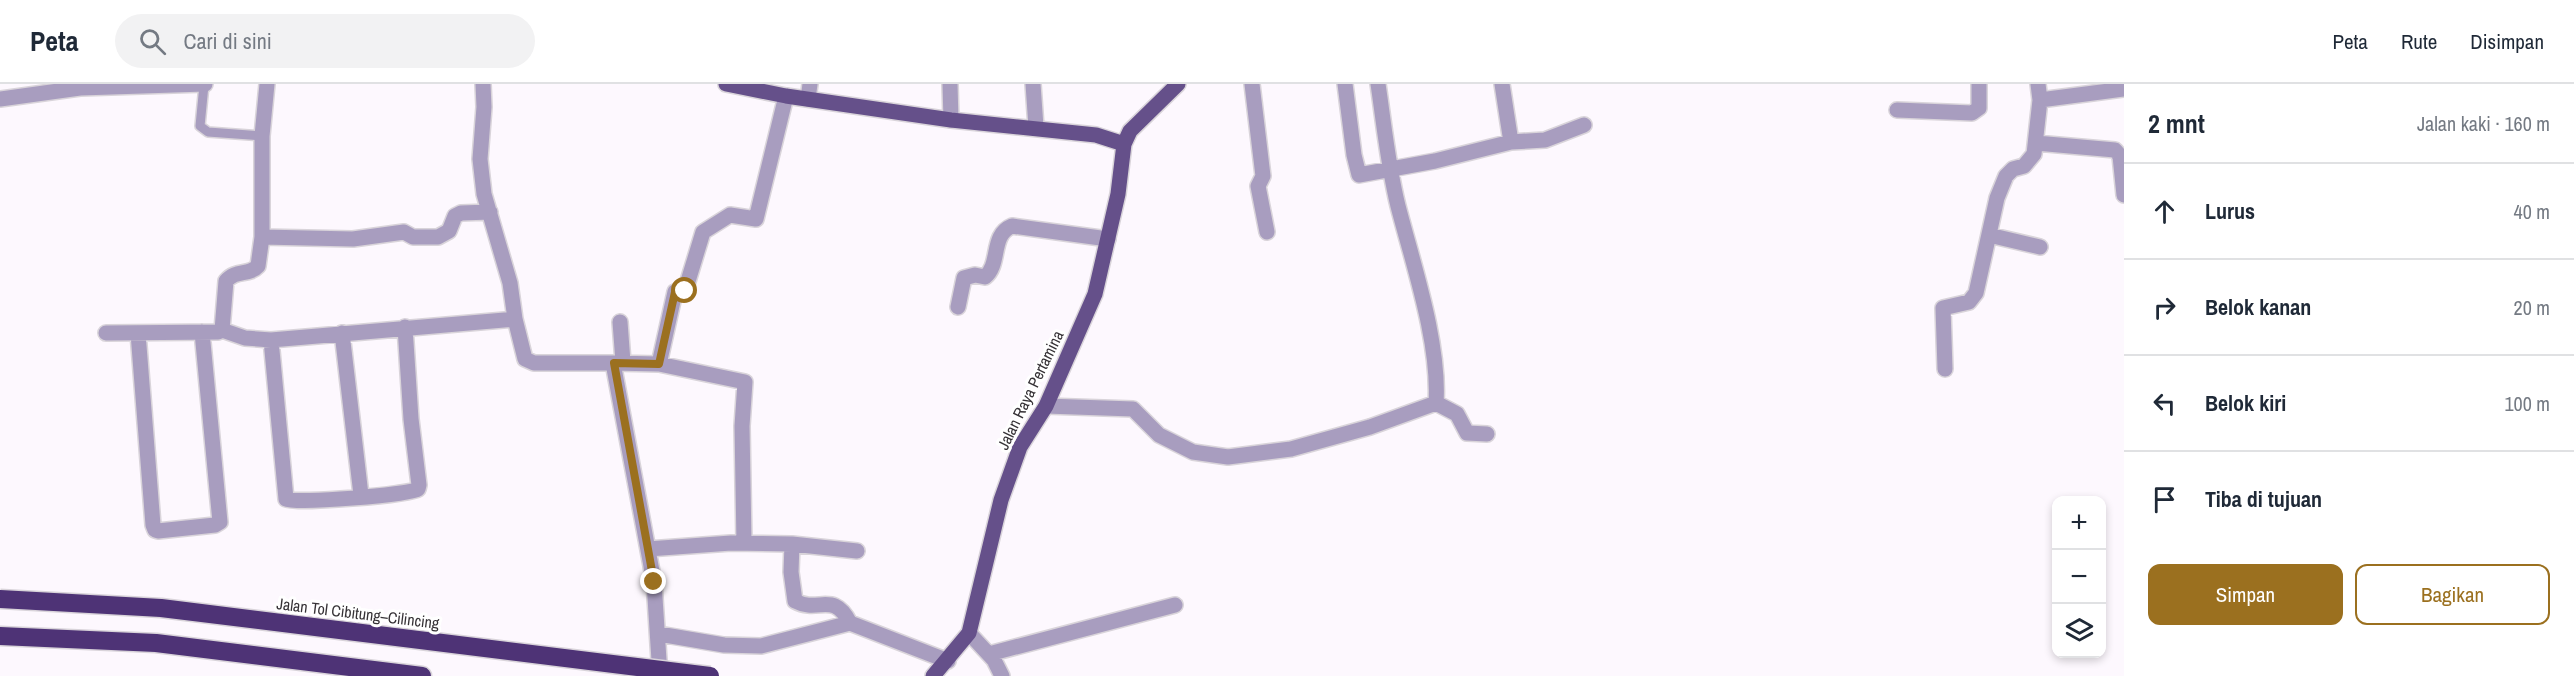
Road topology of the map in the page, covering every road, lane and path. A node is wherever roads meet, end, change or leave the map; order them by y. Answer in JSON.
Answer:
{"nodes":[{"id":1,"x":267,"y":84,"type":"edge"},
{"id":2,"x":483,"y":84,"type":"edge"},
{"id":3,"x":730,"y":84,"type":"edge"},
{"id":4,"x":950,"y":84,"type":"edge"},
{"id":5,"x":1033,"y":84,"type":"edge"},
{"id":6,"x":1178,"y":84,"type":"edge"},
{"id":7,"x":1252,"y":84,"type":"edge"},
{"id":8,"x":1345,"y":84,"type":"edge"},
{"id":9,"x":1378,"y":84,"type":"edge"},
{"id":10,"x":1502,"y":84,"type":"edge"},
{"id":11,"x":1979,"y":84,"type":"edge"},
{"id":12,"x":2038,"y":84,"type":"edge"},
{"id":13,"x":204,"y":85,"type":"edge"},
{"id":14,"x":2124,"y":90,"type":"edge"},
{"id":15,"x":809,"y":92,"type":"edge"},
{"id":16,"x":786,"y":96,"type":"junction"},
{"id":17,"x":0,"y":99,"type":"edge"},
{"id":18,"x":2040,"y":100,"type":"junction"},
{"id":19,"x":1897,"y":110,"type":"dead end"},
{"id":20,"x":951,"y":120,"type":"junction"},
{"id":21,"x":1584,"y":124,"type":"dead end"},
{"id":22,"x":1036,"y":127,"type":"junction"},
{"id":23,"x":262,"y":136,"type":"junction"},
{"id":24,"x":1511,"y":142,"type":"junction"},
{"id":25,"x":2036,"y":143,"type":"junction"},
{"id":26,"x":1124,"y":144,"type":"junction"},
{"id":27,"x":1391,"y":171,"type":"junction"},
{"id":28,"x":2124,"y":195,"type":"edge"},
{"id":29,"x":490,"y":212,"type":"junction"},
{"id":30,"x":1267,"y":232,"type":"dead end"},
{"id":31,"x":1989,"y":235,"type":"junction"},
{"id":32,"x":262,"y":237,"type":"junction"},
{"id":33,"x":1108,"y":239,"type":"junction"},
{"id":34,"x":2040,"y":247,"type":"dead end"},
{"id":35,"x":958,"y":307,"type":"dead end"},
{"id":36,"x":515,"y":319,"type":"junction"},
{"id":37,"x":621,"y":322,"type":"dead end"},
{"id":38,"x":405,"y":327,"type":"junction"},
{"id":39,"x":222,"y":330,"type":"junction"},
{"id":40,"x":202,"y":332,"type":"junction"},
{"id":41,"x":106,"y":333,"type":"dead end"},
{"id":42,"x":138,"y":333,"type":"junction"},
{"id":43,"x":342,"y":333,"type":"junction"},
{"id":44,"x":271,"y":340,"type":"junction"},
{"id":45,"x":618,"y":362,"type":"junction"},
{"id":46,"x":659,"y":364,"type":"junction"},
{"id":47,"x":1945,"y":369,"type":"dead end"},
{"id":48,"x":1436,"y":403,"type":"junction"},
{"id":49,"x":1046,"y":406,"type":"junction"},
{"id":50,"x":1487,"y":434,"type":"dead end"},
{"id":51,"x":361,"y":495,"type":"junction"},
{"id":52,"x":744,"y":543,"type":"junction"},
{"id":53,"x":792,"y":544,"type":"junction"},
{"id":54,"x":648,"y":549,"type":"junction"},
{"id":55,"x":856,"y":551,"type":"dead end"},
{"id":56,"x":0,"y":599,"type":"edge"},
{"id":57,"x":1175,"y":605,"type":"dead end"},
{"id":58,"x":850,"y":622,"type":"junction"},
{"id":59,"x":969,"y":633,"type":"junction"},
{"id":60,"x":659,"y":634,"type":"junction"},
{"id":61,"x":0,"y":636,"type":"edge"},
{"id":62,"x":989,"y":654,"type":"junction"},
{"id":63,"x":948,"y":661,"type":"junction"},
{"id":64,"x":422,"y":676,"type":"edge"},
{"id":65,"x":660,"y":676,"type":"edge"},
{"id":66,"x":710,"y":676,"type":"edge"},
{"id":67,"x":933,"y":676,"type":"edge"},
{"id":68,"x":1002,"y":676,"type":"edge"}],
"edges":[{"from":1,"to":23,"type":"street"},
{"from":2,"to":29,"type":"street"},
{"from":3,"to":16,"type":"main road"},
{"from":4,"to":20,"type":"street"},
{"from":5,"to":22,"type":"street"},
{"from":6,"to":26,"type":"main road"},
{"from":7,"to":30,"type":"street"},
{"from":8,"to":27,"type":"street"},
{"from":9,"to":27,"type":"street"},
{"from":10,"to":24,"type":"street"},
{"from":11,"to":19,"type":"street"},
{"from":12,"to":18,"type":"street"},
{"from":13,"to":17,"type":"street"},
{"from":13,"to":23,"type":"lane"},
{"from":14,"to":18,"type":"street"},
{"from":15,"to":16,"type":"main road"},
{"from":15,"to":20,"type":"main road"},
{"from":16,"to":46,"type":"street"},
{"from":18,"to":25,"type":"street"},
{"from":20,"to":22,"type":"main road"},
{"from":21,"to":24,"type":"street"},
{"from":22,"to":26,"type":"main road"},
{"from":23,"to":32,"type":"street"},
{"from":24,"to":27,"type":"street"},
{"from":25,"to":28,"type":"street"},
{"from":25,"to":31,"type":"street"},
{"from":26,"to":33,"type":"main road","name":"Jalan Raya Pertamina"},
{"from":27,"to":48,"type":"street"},
{"from":29,"to":32,"type":"street"},
{"from":29,"to":36,"type":"street"},
{"from":31,"to":34,"type":"street"},
{"from":31,"to":47,"type":"street"},
{"from":32,"to":39,"type":"street"},
{"from":33,"to":35,"type":"street"},
{"from":33,"to":49,"type":"main road","name":"Jalan Raya Pertamina"},
{"from":36,"to":38,"type":"street"},
{"from":36,"to":45,"type":"street"},
{"from":37,"to":45,"type":"street"},
{"from":38,"to":43,"type":"street"},
{"from":38,"to":51,"type":"street"},
{"from":39,"to":40,"type":"street"},
{"from":39,"to":44,"type":"street"},
{"from":40,"to":42,"type":"street"},
{"from":40,"to":42,"type":"street"},
{"from":41,"to":42,"type":"street"},
{"from":43,"to":44,"type":"street"},
{"from":43,"to":51,"type":"street"},
{"from":44,"to":51,"type":"street"},
{"from":45,"to":46,"type":"street"},
{"from":45,"to":54,"type":"street"},
{"from":46,"to":52,"type":"street"},
{"from":48,"to":49,"type":"street"},
{"from":48,"to":50,"type":"street"},
{"from":49,"to":59,"type":"main road","name":"Jalan Raya Pertamina"},
{"from":52,"to":53,"type":"street"},
{"from":52,"to":54,"type":"street"},
{"from":53,"to":55,"type":"street"},
{"from":53,"to":58,"type":"street"},
{"from":54,"to":60,"type":"street"},
{"from":56,"to":66,"type":"highway","name":"Jalan Tol Cibitung–Cilincing","bridge":true},
{"from":57,"to":62,"type":"street"},
{"from":58,"to":60,"type":"street"},
{"from":58,"to":63,"type":"street"},
{"from":59,"to":62,"type":"street"},
{"from":59,"to":63,"type":"main road","name":"Jalan Raya Pertamina"},
{"from":60,"to":65,"type":"street"},
{"from":61,"to":64,"type":"highway"},
{"from":62,"to":68,"type":"street"},
{"from":63,"to":67,"type":"main road","name":"Jalan Raya Pertamina"}]}
